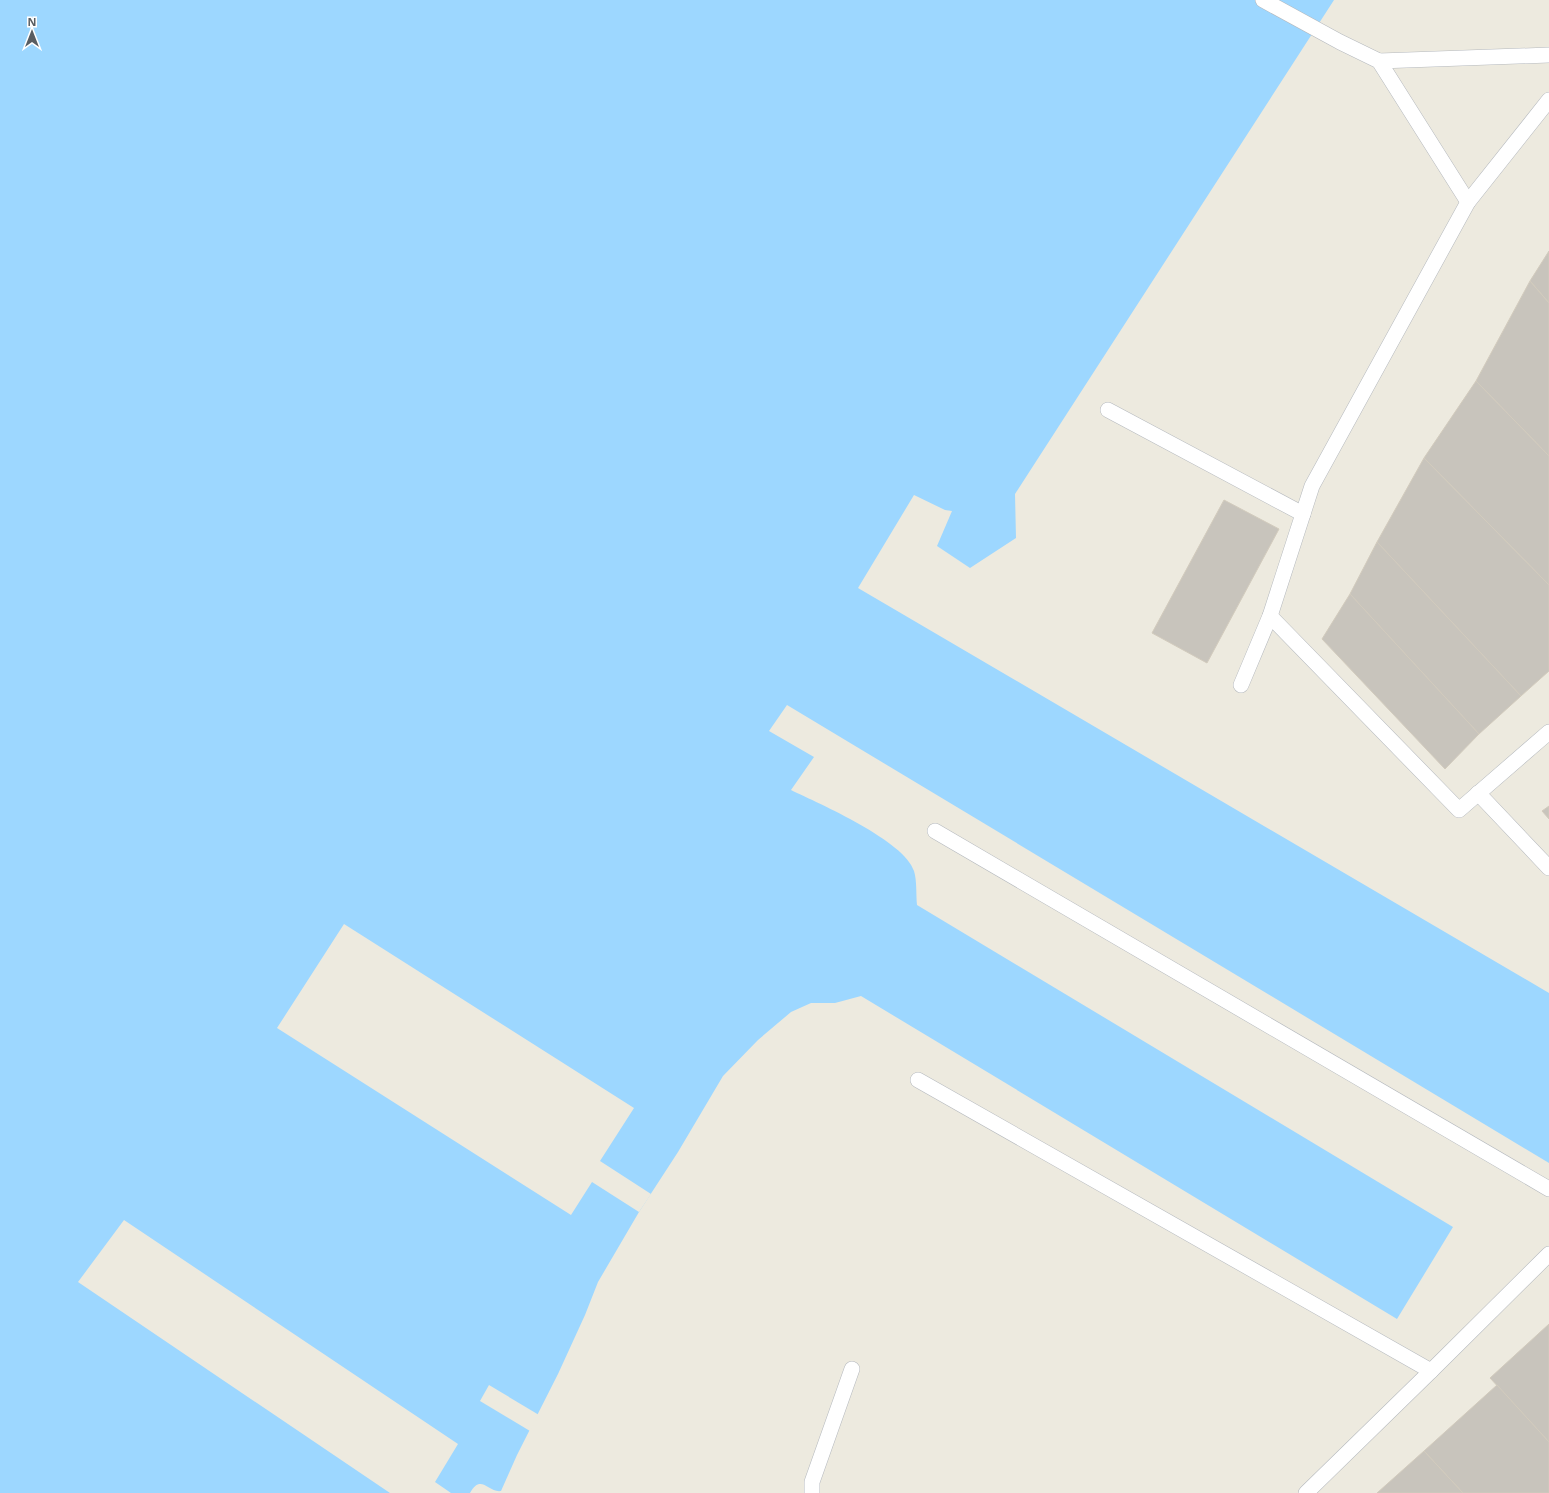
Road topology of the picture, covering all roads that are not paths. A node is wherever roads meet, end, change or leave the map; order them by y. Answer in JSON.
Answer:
{"nodes":[{"id":1,"x":1264,"y":0,"type":"edge"},
{"id":2,"x":1549,"y":55,"type":"edge"},
{"id":3,"x":1379,"y":61,"type":"junction"},
{"id":4,"x":1549,"y":100,"type":"edge"},
{"id":5,"x":1468,"y":202,"type":"junction"},
{"id":6,"x":1108,"y":410,"type":"dead end"},
{"id":7,"x":1303,"y":514,"type":"junction"},
{"id":8,"x":1270,"y":616,"type":"junction"},
{"id":9,"x":1241,"y":685,"type":"dead end"},
{"id":10,"x":1549,"y":732,"type":"edge"},
{"id":11,"x":1478,"y":793,"type":"junction"},
{"id":12,"x":935,"y":831,"type":"dead end"},
{"id":13,"x":1549,"y":868,"type":"edge"},
{"id":14,"x":918,"y":1080,"type":"dead end"},
{"id":15,"x":1549,"y":1189,"type":"edge"},
{"id":16,"x":1549,"y":1254,"type":"edge"},
{"id":17,"x":852,"y":1369,"type":"dead end"},
{"id":18,"x":1431,"y":1372,"type":"junction"},
{"id":19,"x":812,"y":1493,"type":"edge"},
{"id":20,"x":1306,"y":1493,"type":"edge"}],
"edges":[{"from":1,"to":3,"type":"lane"},
{"from":2,"to":3,"type":"lane"},
{"from":3,"to":5,"type":"lane"},
{"from":4,"to":5,"type":"lane"},
{"from":5,"to":7,"type":"lane"},
{"from":6,"to":7,"type":"lane"},
{"from":7,"to":8,"type":"lane"},
{"from":8,"to":9,"type":"lane"},
{"from":8,"to":11,"type":"lane"},
{"from":10,"to":11,"type":"lane"},
{"from":11,"to":13,"type":"lane"},
{"from":12,"to":15,"type":"lane"},
{"from":14,"to":18,"type":"lane"},
{"from":16,"to":18,"type":"lane"},
{"from":17,"to":19,"type":"lane"},
{"from":18,"to":20,"type":"lane"}]}
